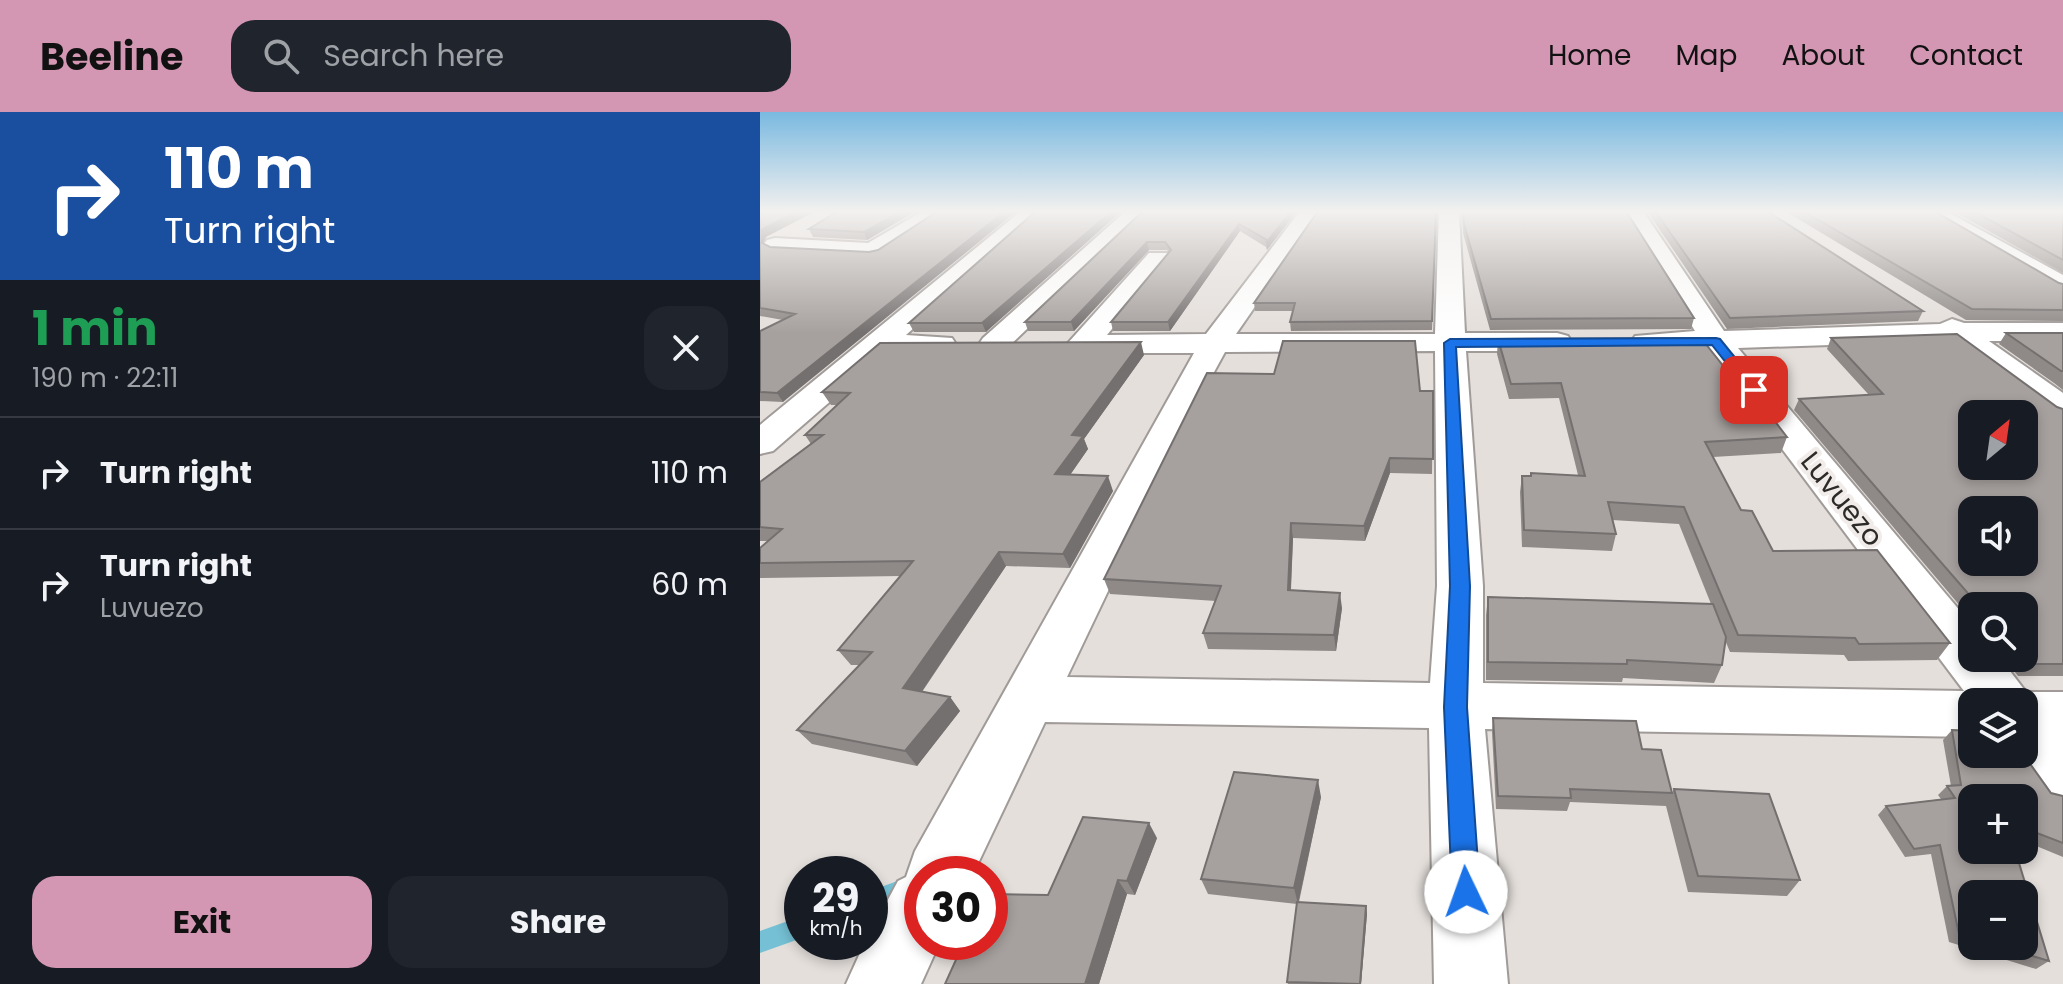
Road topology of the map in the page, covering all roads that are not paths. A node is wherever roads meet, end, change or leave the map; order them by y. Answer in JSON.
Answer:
{"nodes":[{"id":1,"x":986,"y":252,"type":"edge"},
{"id":2,"x":1095,"y":252,"type":"edge"},
{"id":3,"x":1281,"y":252,"type":"edge"},
{"id":4,"x":1449,"y":252,"type":"edge"},
{"id":5,"x":1658,"y":252,"type":"edge"},
{"id":6,"x":2003,"y":252,"type":"edge"},
{"id":7,"x":1158,"y":258,"type":"edge"},
{"id":8,"x":2063,"y":285,"type":"edge"},
{"id":9,"x":1921,"y":310,"type":"edge"},
{"id":10,"x":1959,"y":332,"type":"junction"},
{"id":11,"x":2063,"y":332,"type":"edge"},
{"id":12,"x":1716,"y":341,"type":"junction"},
{"id":13,"x":1591,"y":342,"type":"edge"},
{"id":14,"x":1622,"y":342,"type":"edge"},
{"id":15,"x":1215,"y":343,"type":"junction"},
{"id":16,"x":1450,"y":343,"type":"junction"},
{"id":17,"x":878,"y":344,"type":"junction"},
{"id":18,"x":994,"y":344,"type":"junction"},
{"id":19,"x":1058,"y":344,"type":"junction"},
{"id":20,"x":2063,"y":409,"type":"edge"},
{"id":21,"x":760,"y":443,"type":"edge"},
{"id":22,"x":1993,"y":688,"type":"edge"},
{"id":23,"x":1025,"y":699,"type":"junction"},
{"id":24,"x":1456,"y":707,"type":"junction"},
{"id":25,"x":1958,"y":714,"type":"edge"},
{"id":26,"x":2038,"y":715,"type":"edge"},
{"id":27,"x":2063,"y":715,"type":"edge"},
{"id":28,"x":2038,"y":746,"type":"edge"},
{"id":29,"x":2063,"y":780,"type":"edge"},
{"id":30,"x":947,"y":856,"type":"edge"},
{"id":31,"x":904,"y":941,"type":"edge"},
{"id":32,"x":883,"y":984,"type":"edge"},
{"id":33,"x":1471,"y":984,"type":"edge"}],
"edges":[{"from":1,"to":17,"type":"street"},
{"from":2,"to":18,"type":"street"},
{"from":3,"to":15,"type":"street"},
{"from":4,"to":16,"type":"street"},
{"from":5,"to":12,"type":"street","name":"Luvuezo"},
{"from":6,"to":8,"type":"street"},
{"from":7,"to":19,"type":"street"},
{"from":9,"to":10,"type":"street"},
{"from":10,"to":11,"type":"street"},
{"from":10,"to":12,"type":"street"},
{"from":10,"to":20,"type":"street"},
{"from":12,"to":14,"type":"street"},
{"from":12,"to":22,"type":"street","name":"Luvuezo"},
{"from":13,"to":16,"type":"street"},
{"from":15,"to":16,"type":"street"},
{"from":15,"to":19,"type":"street"},
{"from":15,"to":23,"type":"street"},
{"from":16,"to":24,"type":"street"},
{"from":17,"to":18,"type":"street"},
{"from":17,"to":21,"type":"street"},
{"from":18,"to":19,"type":"street"},
{"from":23,"to":24,"type":"street"},
{"from":23,"to":30,"type":"street"},
{"from":24,"to":25,"type":"street"},
{"from":24,"to":33,"type":"street"},
{"from":26,"to":27,"type":"street"},
{"from":28,"to":29,"type":"street"},
{"from":31,"to":32,"type":"street"}]}
